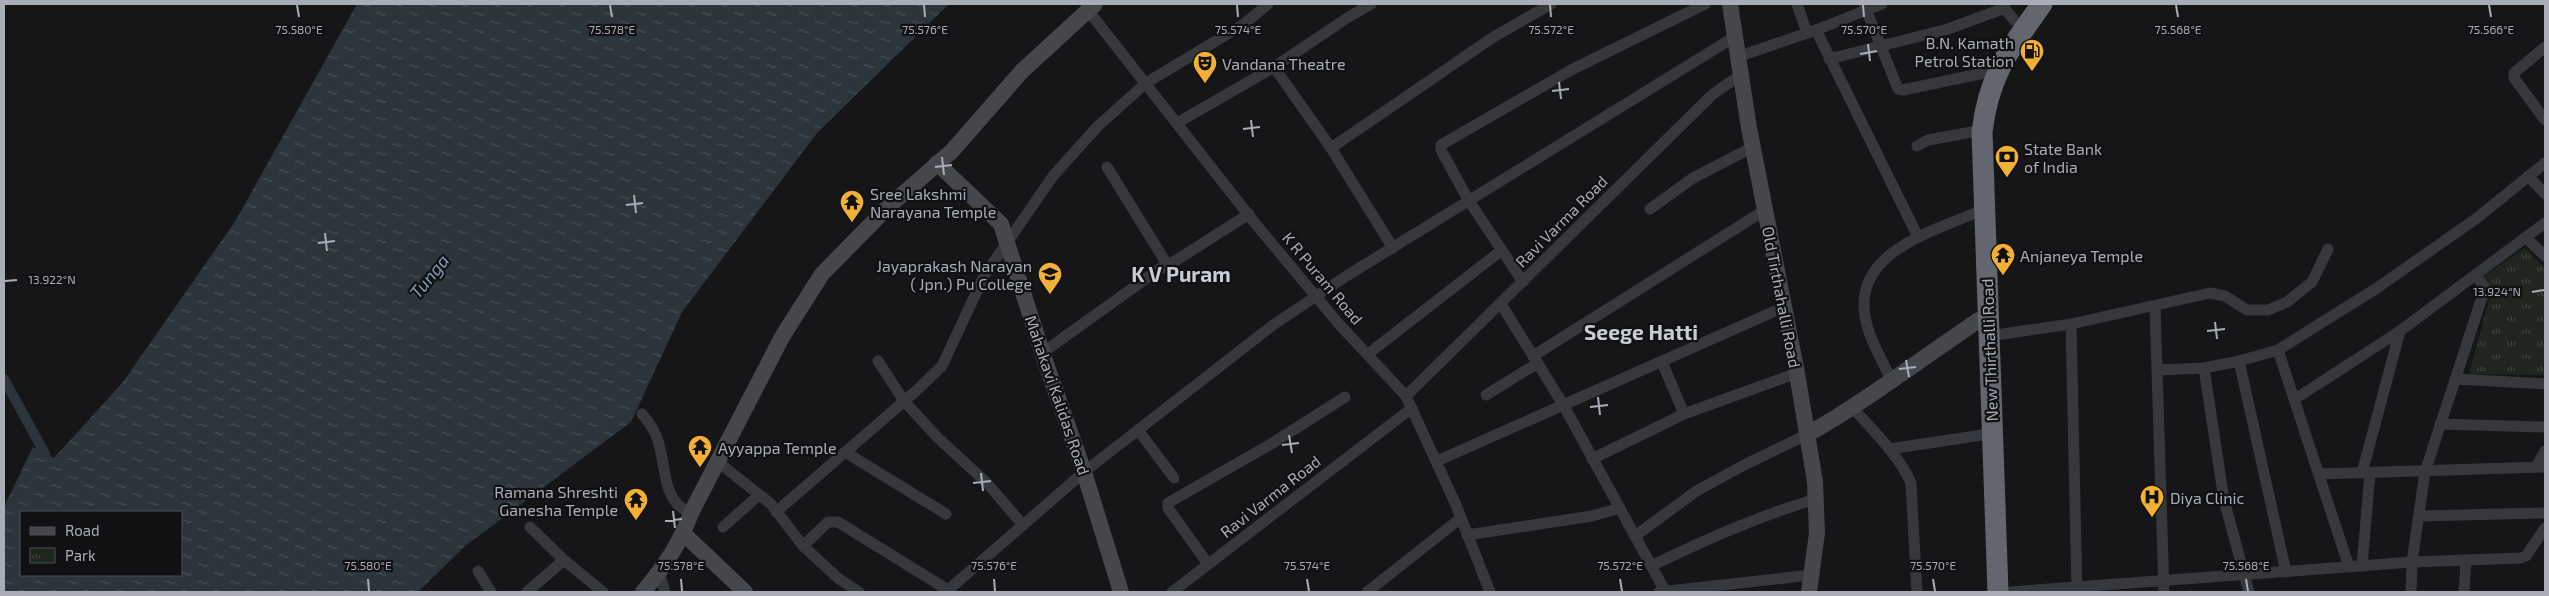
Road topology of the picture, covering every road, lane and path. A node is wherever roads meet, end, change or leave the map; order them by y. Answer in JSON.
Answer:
{"nodes":[{"id":1,"x":1268,"y":4,"type":"edge"},
{"id":2,"x":1372,"y":4,"type":"edge"},
{"id":3,"x":1551,"y":4,"type":"edge"},
{"id":4,"x":1705,"y":4,"type":"edge"},
{"id":5,"x":1730,"y":4,"type":"edge"},
{"id":6,"x":1882,"y":4,"type":"edge"},
{"id":7,"x":1800,"y":5,"type":"edge"},
{"id":8,"x":1091,"y":6,"type":"edge"},
{"id":9,"x":1865,"y":8,"type":"edge"},
{"id":10,"x":1683,"y":9,"type":"edge"},
{"id":11,"x":2021,"y":9,"type":"edge"},
{"id":12,"x":1812,"y":32,"type":"junction"},
{"id":13,"x":1736,"y":36,"type":"junction"},
{"id":14,"x":1879,"y":46,"type":"junction"},
{"id":15,"x":2545,"y":47,"type":"edge"},
{"id":16,"x":1740,"y":56,"type":"junction"},
{"id":17,"x":1829,"y":59,"type":"junction"},
{"id":18,"x":1274,"y":66,"type":"junction"},
{"id":19,"x":1984,"y":73,"type":"junction"},
{"id":20,"x":1742,"y":74,"type":"junction"},
{"id":21,"x":1146,"y":83,"type":"junction"},
{"id":22,"x":2545,"y":120,"type":"edge"},
{"id":23,"x":1177,"y":122,"type":"junction"},
{"id":24,"x":1972,"y":132,"type":"junction"},
{"id":25,"x":1753,"y":146,"type":"junction"},
{"id":26,"x":1917,"y":146,"type":"dead end"},
{"id":27,"x":1331,"y":148,"type":"junction"},
{"id":28,"x":2545,"y":163,"type":"edge"},
{"id":29,"x":937,"y":164,"type":"junction"},
{"id":30,"x":1107,"y":167,"type":"dead end"},
{"id":31,"x":2528,"y":176,"type":"junction"},
{"id":32,"x":2545,"y":194,"type":"edge"},
{"id":33,"x":1469,"y":201,"type":"junction"},
{"id":34,"x":1650,"y":209,"type":"dead end"},
{"id":35,"x":1765,"y":210,"type":"junction"},
{"id":36,"x":1974,"y":213,"type":"junction"},
{"id":37,"x":1249,"y":214,"type":"junction"},
{"id":38,"x":2545,"y":222,"type":"edge"},
{"id":39,"x":1918,"y":237,"type":"junction"},
{"id":40,"x":2526,"y":238,"type":"junction"},
{"id":41,"x":1007,"y":242,"type":"junction"},
{"id":42,"x":1393,"y":248,"type":"junction"},
{"id":43,"x":2328,"y":249,"type":"dead end"},
{"id":44,"x":1502,"y":250,"type":"junction"},
{"id":45,"x":2545,"y":256,"type":"edge"},
{"id":46,"x":1164,"y":268,"type":"junction"},
{"id":47,"x":2476,"y":276,"type":"junction"},
{"id":48,"x":1523,"y":282,"type":"junction"},
{"id":49,"x":1316,"y":296,"type":"junction"},
{"id":50,"x":1501,"y":304,"type":"junction"},
{"id":51,"x":2155,"y":306,"type":"junction"},
{"id":52,"x":1784,"y":307,"type":"junction"},
{"id":53,"x":2071,"y":324,"type":"junction"},
{"id":54,"x":1984,"y":328,"type":"junction"},
{"id":55,"x":2400,"y":331,"type":"junction"},
{"id":56,"x":2278,"y":350,"type":"junction"},
{"id":57,"x":1042,"y":353,"type":"junction"},
{"id":58,"x":1368,"y":354,"type":"junction"},
{"id":59,"x":1536,"y":360,"type":"junction"},
{"id":60,"x":878,"y":361,"type":"dead end"},
{"id":61,"x":2239,"y":361,"type":"junction"},
{"id":62,"x":1662,"y":362,"type":"junction"},
{"id":63,"x":2204,"y":368,"type":"junction"},
{"id":64,"x":2157,"y":370,"type":"junction"},
{"id":65,"x":1797,"y":373,"type":"junction"},
{"id":66,"x":1892,"y":379,"type":"junction"},
{"id":67,"x":2455,"y":379,"type":"junction"},
{"id":68,"x":2545,"y":384,"type":"edge"},
{"id":69,"x":1486,"y":395,"type":"dead end"},
{"id":70,"x":1406,"y":396,"type":"junction"},
{"id":71,"x":1345,"y":397,"type":"dead end"},
{"id":72,"x":2295,"y":399,"type":"junction"},
{"id":73,"x":904,"y":401,"type":"junction"},
{"id":74,"x":1564,"y":406,"type":"junction"},
{"id":75,"x":1412,"y":408,"type":"junction"},
{"id":76,"x":1853,"y":408,"type":"junction"},
{"id":77,"x":642,"y":414,"type":"dead end"},
{"id":78,"x":1684,"y":414,"type":"junction"},
{"id":79,"x":2440,"y":424,"type":"junction"},
{"id":80,"x":2545,"y":427,"type":"edge"},
{"id":81,"x":1138,"y":430,"type":"junction"},
{"id":82,"x":1808,"y":434,"type":"junction"},
{"id":83,"x":1982,"y":436,"type":"junction"},
{"id":84,"x":1889,"y":449,"type":"junction"},
{"id":85,"x":2545,"y":451,"type":"edge"},
{"id":86,"x":845,"y":452,"type":"junction"},
{"id":87,"x":1592,"y":459,"type":"junction"},
{"id":88,"x":1436,"y":461,"type":"junction"},
{"id":89,"x":718,"y":462,"type":"junction"},
{"id":90,"x":2541,"y":467,"type":"edge"},
{"id":91,"x":1084,"y":472,"type":"junction"},
{"id":92,"x":2425,"y":472,"type":"junction"},
{"id":93,"x":2366,"y":473,"type":"junction"},
{"id":94,"x":2319,"y":474,"type":"junction"},
{"id":95,"x":1174,"y":478,"type":"dead end"},
{"id":96,"x":759,"y":495,"type":"junction"},
{"id":97,"x":1816,"y":499,"type":"junction"},
{"id":98,"x":1620,"y":508,"type":"junction"},
{"id":99,"x":776,"y":512,"type":"junction"},
{"id":100,"x":691,"y":513,"type":"junction"},
{"id":101,"x":2545,"y":513,"type":"edge"},
{"id":102,"x":946,"y":514,"type":"dead end"},
{"id":103,"x":2419,"y":516,"type":"junction"},
{"id":104,"x":1461,"y":518,"type":"junction"},
{"id":105,"x":1023,"y":525,"type":"junction"},
{"id":106,"x":530,"y":527,"type":"dead end"},
{"id":107,"x":723,"y":527,"type":"dead end"},
{"id":108,"x":2545,"y":528,"type":"edge"},
{"id":109,"x":684,"y":534,"type":"junction"},
{"id":110,"x":1467,"y":535,"type":"junction"},
{"id":111,"x":1635,"y":536,"type":"junction"},
{"id":112,"x":802,"y":546,"type":"junction"},
{"id":113,"x":564,"y":560,"type":"junction"},
{"id":114,"x":2466,"y":561,"type":"junction"},
{"id":115,"x":2412,"y":562,"type":"junction"},
{"id":116,"x":1208,"y":564,"type":"junction"},
{"id":117,"x":1651,"y":566,"type":"junction"},
{"id":118,"x":2362,"y":566,"type":"junction"},
{"id":119,"x":2349,"y":567,"type":"junction"},
{"id":120,"x":478,"y":571,"type":"dead end"},
{"id":121,"x":660,"y":572,"type":"junction"},
{"id":122,"x":2286,"y":572,"type":"junction"},
{"id":123,"x":1811,"y":575,"type":"junction"},
{"id":124,"x":2244,"y":576,"type":"junction"},
{"id":125,"x":2164,"y":587,"type":"edge"},
{"id":126,"x":2077,"y":590,"type":"edge"},
{"id":127,"x":947,"y":591,"type":"edge"},
{"id":128,"x":491,"y":592,"type":"edge"},
{"id":129,"x":527,"y":592,"type":"edge"},
{"id":130,"x":603,"y":592,"type":"edge"},
{"id":131,"x":643,"y":592,"type":"edge"},
{"id":132,"x":665,"y":592,"type":"edge"},
{"id":133,"x":745,"y":592,"type":"edge"},
{"id":134,"x":860,"y":592,"type":"edge"},
{"id":135,"x":1121,"y":592,"type":"edge"},
{"id":136,"x":1172,"y":592,"type":"edge"},
{"id":137,"x":1367,"y":592,"type":"edge"},
{"id":138,"x":1490,"y":592,"type":"edge"},
{"id":139,"x":1661,"y":592,"type":"edge"},
{"id":140,"x":1809,"y":592,"type":"edge"},
{"id":141,"x":1917,"y":592,"type":"edge"},
{"id":142,"x":1988,"y":592,"type":"edge"},
{"id":143,"x":1998,"y":592,"type":"edge"},
{"id":144,"x":2010,"y":592,"type":"edge"},
{"id":145,"x":2248,"y":592,"type":"edge"},
{"id":146,"x":2411,"y":592,"type":"edge"},
{"id":147,"x":2464,"y":592,"type":"edge"}],
"edges":[{"from":1,"to":21,"type":"street"},
{"from":2,"to":18,"type":"street"},
{"from":3,"to":27,"type":"street"},
{"from":4,"to":10,"type":"street"},
{"from":5,"to":13,"type":"street","name":"Old Tirthahalli Road"},
{"from":6,"to":9,"type":"street"},
{"from":7,"to":12,"type":"street"},
{"from":8,"to":21,"type":"street","name":"K R Puram Road"},
{"from":8,"to":29,"type":"street"},
{"from":9,"to":12,"type":"street"},
{"from":9,"to":14,"type":"street"},
{"from":10,"to":33,"type":"street"},
{"from":11,"to":14,"type":"street"},
{"from":11,"to":19,"type":"highway"},
{"from":11,"to":54,"type":"highway","name":"New Thirthalli Road"},
{"from":12,"to":16,"type":"street"},
{"from":12,"to":17,"type":"street"},
{"from":13,"to":16,"type":"street","name":"Old Tirthahalli Road"},
{"from":13,"to":33,"type":"street"},
{"from":14,"to":17,"type":"street"},
{"from":14,"to":19,"type":"street"},
{"from":15,"to":22,"type":"street"},
{"from":16,"to":20,"type":"street","name":"Old Tirthahalli Road"},
{"from":17,"to":39,"type":"street"},
{"from":18,"to":23,"type":"street"},
{"from":18,"to":27,"type":"street"},
{"from":19,"to":24,"type":"highway"},
{"from":20,"to":25,"type":"street","name":"Old Tirthahalli Road"},
{"from":20,"to":48,"type":"street","name":"Ravi Varma Road"},
{"from":21,"to":23,"type":"street","name":"K R Puram Road"},
{"from":21,"to":41,"type":"street"},
{"from":23,"to":37,"type":"street","name":"K R Puram Road"},
{"from":24,"to":26,"type":"street"},
{"from":24,"to":36,"type":"highway"},
{"from":25,"to":34,"type":"street"},
{"from":25,"to":35,"type":"street","name":"Old Tirthahalli Road"},
{"from":27,"to":42,"type":"street"},
{"from":28,"to":31,"type":"street"},
{"from":29,"to":41,"type":"street","name":"Mahakavi Kalidas Road"},
{"from":29,"to":89,"type":"street"},
{"from":30,"to":46,"type":"street"},
{"from":31,"to":32,"type":"street"},
{"from":31,"to":56,"type":"street"},
{"from":33,"to":42,"type":"street"},
{"from":33,"to":44,"type":"street"},
{"from":35,"to":52,"type":"street","name":"Old Tirthahalli Road"},
{"from":35,"to":59,"type":"street"},
{"from":36,"to":39,"type":"street"},
{"from":36,"to":54,"type":"highway"},
{"from":37,"to":46,"type":"street"},
{"from":37,"to":49,"type":"street","name":"K R Puram Road"},
{"from":38,"to":40,"type":"street"},
{"from":39,"to":66,"type":"street"},
{"from":40,"to":45,"type":"street"},
{"from":40,"to":47,"type":"street"},
{"from":41,"to":57,"type":"street","name":"Mahakavi Kalidas Road"},
{"from":41,"to":73,"type":"street"},
{"from":42,"to":49,"type":"street"},
{"from":43,"to":51,"type":"street"},
{"from":44,"to":48,"type":"street"},
{"from":44,"to":58,"type":"street"},
{"from":46,"to":57,"type":"street"},
{"from":47,"to":55,"type":"street"},
{"from":47,"to":67,"type":"street"},
{"from":48,"to":50,"type":"street","name":"Ravi Varma Road"},
{"from":49,"to":58,"type":"street","name":"K R Puram Road"},
{"from":49,"to":81,"type":"street"},
{"from":50,"to":59,"type":"street"},
{"from":50,"to":70,"type":"street","name":"Ravi Varma Road"},
{"from":51,"to":53,"type":"street"},
{"from":51,"to":64,"type":"street"},
{"from":52,"to":62,"type":"street"},
{"from":52,"to":65,"type":"street","name":"Old Tirthahalli Road"},
{"from":53,"to":54,"type":"street"},
{"from":53,"to":126,"type":"street"},
{"from":54,"to":66,"type":"street"},
{"from":54,"to":83,"type":"highway"},
{"from":54,"to":143,"type":"highway","name":"New Thirthalli Road"},
{"from":55,"to":72,"type":"street"},
{"from":55,"to":93,"type":"street"},
{"from":56,"to":61,"type":"street"},
{"from":56,"to":72,"type":"street"},
{"from":57,"to":91,"type":"street","name":"Mahakavi Kalidas Road"},
{"from":58,"to":70,"type":"street","name":"K R Puram Road"},
{"from":59,"to":69,"type":"street"},
{"from":59,"to":74,"type":"street"},
{"from":60,"to":73,"type":"street"},
{"from":61,"to":63,"type":"street"},
{"from":61,"to":122,"type":"street"},
{"from":62,"to":74,"type":"street"},
{"from":62,"to":78,"type":"street"},
{"from":63,"to":64,"type":"street"},
{"from":63,"to":124,"type":"street"},
{"from":64,"to":125,"type":"street"},
{"from":65,"to":78,"type":"street"},
{"from":65,"to":82,"type":"street","name":"Old Tirthahalli Road"},
{"from":66,"to":76,"type":"street"},
{"from":67,"to":68,"type":"street"},
{"from":67,"to":79,"type":"street"},
{"from":70,"to":75,"type":"street","name":"K R Puram Road"},
{"from":71,"to":116,"type":"street"},
{"from":72,"to":94,"type":"street"},
{"from":73,"to":86,"type":"street"},
{"from":73,"to":105,"type":"street"},
{"from":74,"to":87,"type":"street"},
{"from":74,"to":88,"type":"street"},
{"from":75,"to":88,"type":"street","name":"K R Puram Road"},
{"from":75,"to":116,"type":"street","name":"Ravi Varma Road"},
{"from":76,"to":82,"type":"street"},
{"from":76,"to":84,"type":"street"},
{"from":77,"to":100,"type":"street"},
{"from":78,"to":87,"type":"street"},
{"from":79,"to":80,"type":"street"},
{"from":79,"to":92,"type":"street"},
{"from":81,"to":91,"type":"street"},
{"from":81,"to":95,"type":"street"},
{"from":82,"to":97,"type":"street","name":"Old Tirthahalli Road"},
{"from":82,"to":111,"type":"street"},
{"from":83,"to":84,"type":"street"},
{"from":83,"to":142,"type":"highway"},
{"from":84,"to":141,"type":"street"},
{"from":85,"to":90,"type":"street"},
{"from":86,"to":99,"type":"street"},
{"from":86,"to":102,"type":"street"},
{"from":87,"to":98,"type":"street"},
{"from":88,"to":104,"type":"street","name":"K R Puram Road"},
{"from":89,"to":96,"type":"street"},
{"from":89,"to":100,"type":"street"},
{"from":90,"to":92,"type":"street"},
{"from":91,"to":105,"type":"street"},
{"from":91,"to":135,"type":"street","name":"Mahakavi Kalidas Road"},
{"from":92,"to":93,"type":"street"},
{"from":92,"to":103,"type":"street"},
{"from":93,"to":94,"type":"street"},
{"from":93,"to":118,"type":"street"},
{"from":94,"to":119,"type":"street"},
{"from":96,"to":99,"type":"street"},
{"from":96,"to":107,"type":"street"},
{"from":97,"to":117,"type":"street"},
{"from":97,"to":123,"type":"street","name":"Old Tirthahalli Road"},
{"from":98,"to":110,"type":"street"},
{"from":98,"to":111,"type":"street"},
{"from":99,"to":112,"type":"street"},
{"from":100,"to":109,"type":"street"},
{"from":101,"to":103,"type":"street"},
{"from":103,"to":115,"type":"street"},
{"from":104,"to":110,"type":"street","name":"K R Puram Road"},
{"from":104,"to":137,"type":"street"},
{"from":105,"to":127,"type":"street"},
{"from":106,"to":113,"type":"street"},
{"from":108,"to":114,"type":"street"},
{"from":109,"to":121,"type":"street"},
{"from":109,"to":133,"type":"street"},
{"from":110,"to":138,"type":"street","name":"K R Puram Road"},
{"from":111,"to":117,"type":"street"},
{"from":112,"to":127,"type":"street"},
{"from":112,"to":134,"type":"street"},
{"from":113,"to":129,"type":"street"},
{"from":113,"to":130,"type":"street"},
{"from":114,"to":115,"type":"street"},
{"from":114,"to":147,"type":"street"},
{"from":115,"to":118,"type":"street"},
{"from":115,"to":146,"type":"street"},
{"from":116,"to":136,"type":"street","name":"Ravi Varma Road"},
{"from":117,"to":139,"type":"street"},
{"from":118,"to":119,"type":"street"},
{"from":119,"to":122,"type":"street"},
{"from":120,"to":128,"type":"street"},
{"from":121,"to":131,"type":"street"},
{"from":121,"to":132,"type":"street"},
{"from":122,"to":124,"type":"street"},
{"from":123,"to":139,"type":"street"},
{"from":123,"to":140,"type":"street","name":"Old Tirthahalli Road"},
{"from":124,"to":125,"type":"street"},
{"from":124,"to":145,"type":"street"},
{"from":125,"to":126,"type":"street"},
{"from":126,"to":144,"type":"street"}]}
